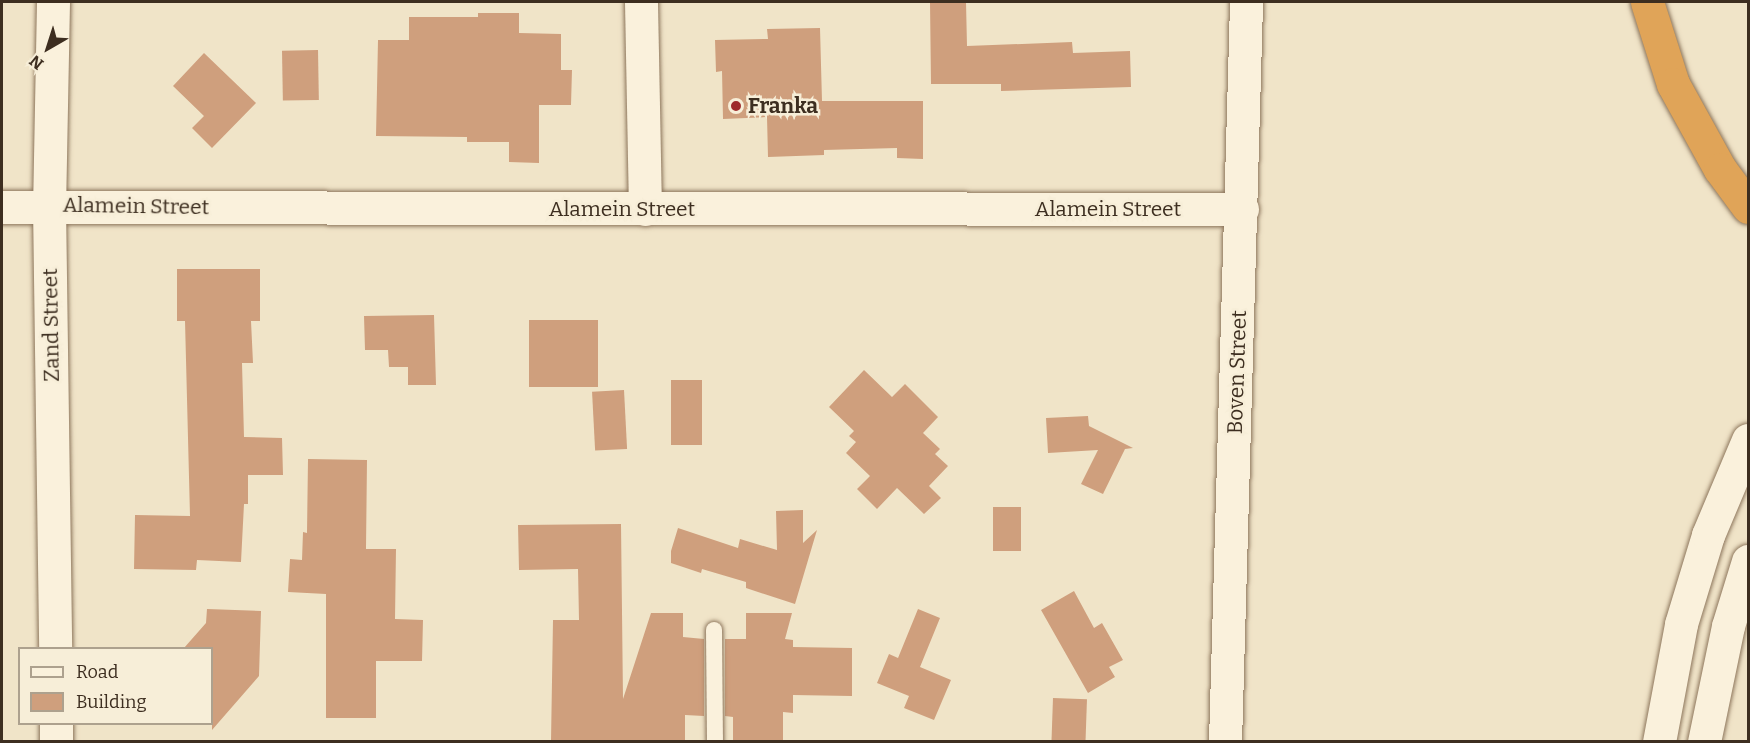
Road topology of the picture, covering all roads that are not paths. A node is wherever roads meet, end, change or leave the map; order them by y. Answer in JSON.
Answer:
{"nodes":[{"id":1,"x":52,"y":2,"type":"edge"},
{"id":2,"x":641,"y":2,"type":"edge"},
{"id":3,"x":1246,"y":2,"type":"edge"},
{"id":4,"x":1647,"y":2,"type":"edge"},
{"id":5,"x":49,"y":205,"type":"junction"},
{"id":6,"x":2,"y":207,"type":"edge"},
{"id":7,"x":1749,"y":207,"type":"edge"},
{"id":8,"x":645,"y":209,"type":"junction"},
{"id":9,"x":1242,"y":209,"type":"junction"},
{"id":10,"x":1749,"y":440,"type":"edge"},
{"id":11,"x":1749,"y":561,"type":"edge"},
{"id":12,"x":714,"y":630,"type":"dead end"},
{"id":13,"x":55,"y":647,"type":"edge"},
{"id":14,"x":56,"y":725,"type":"edge"},
{"id":15,"x":56,"y":741,"type":"edge"},
{"id":16,"x":715,"y":741,"type":"edge"},
{"id":17,"x":1225,"y":741,"type":"edge"},
{"id":18,"x":1659,"y":741,"type":"edge"},
{"id":19,"x":1704,"y":741,"type":"edge"}],
"edges":[{"from":1,"to":5,"type":"street","name":"Zand Street"},
{"from":2,"to":8,"type":"street"},
{"from":3,"to":9,"type":"street","name":"Boven Street"},
{"from":4,"to":7,"type":"highway"},
{"from":5,"to":6,"type":"street","name":"Alamein Street"},
{"from":5,"to":8,"type":"street","name":"Alamein Street"},
{"from":5,"to":13,"type":"street","name":"Zand Street"},
{"from":8,"to":9,"type":"street","name":"Alamein Street"},
{"from":9,"to":17,"type":"street","name":"Boven Street"},
{"from":10,"to":18,"type":"street"},
{"from":11,"to":19,"type":"street"},
{"from":12,"to":16,"type":"lane"},
{"from":14,"to":15,"type":"street"}]}
